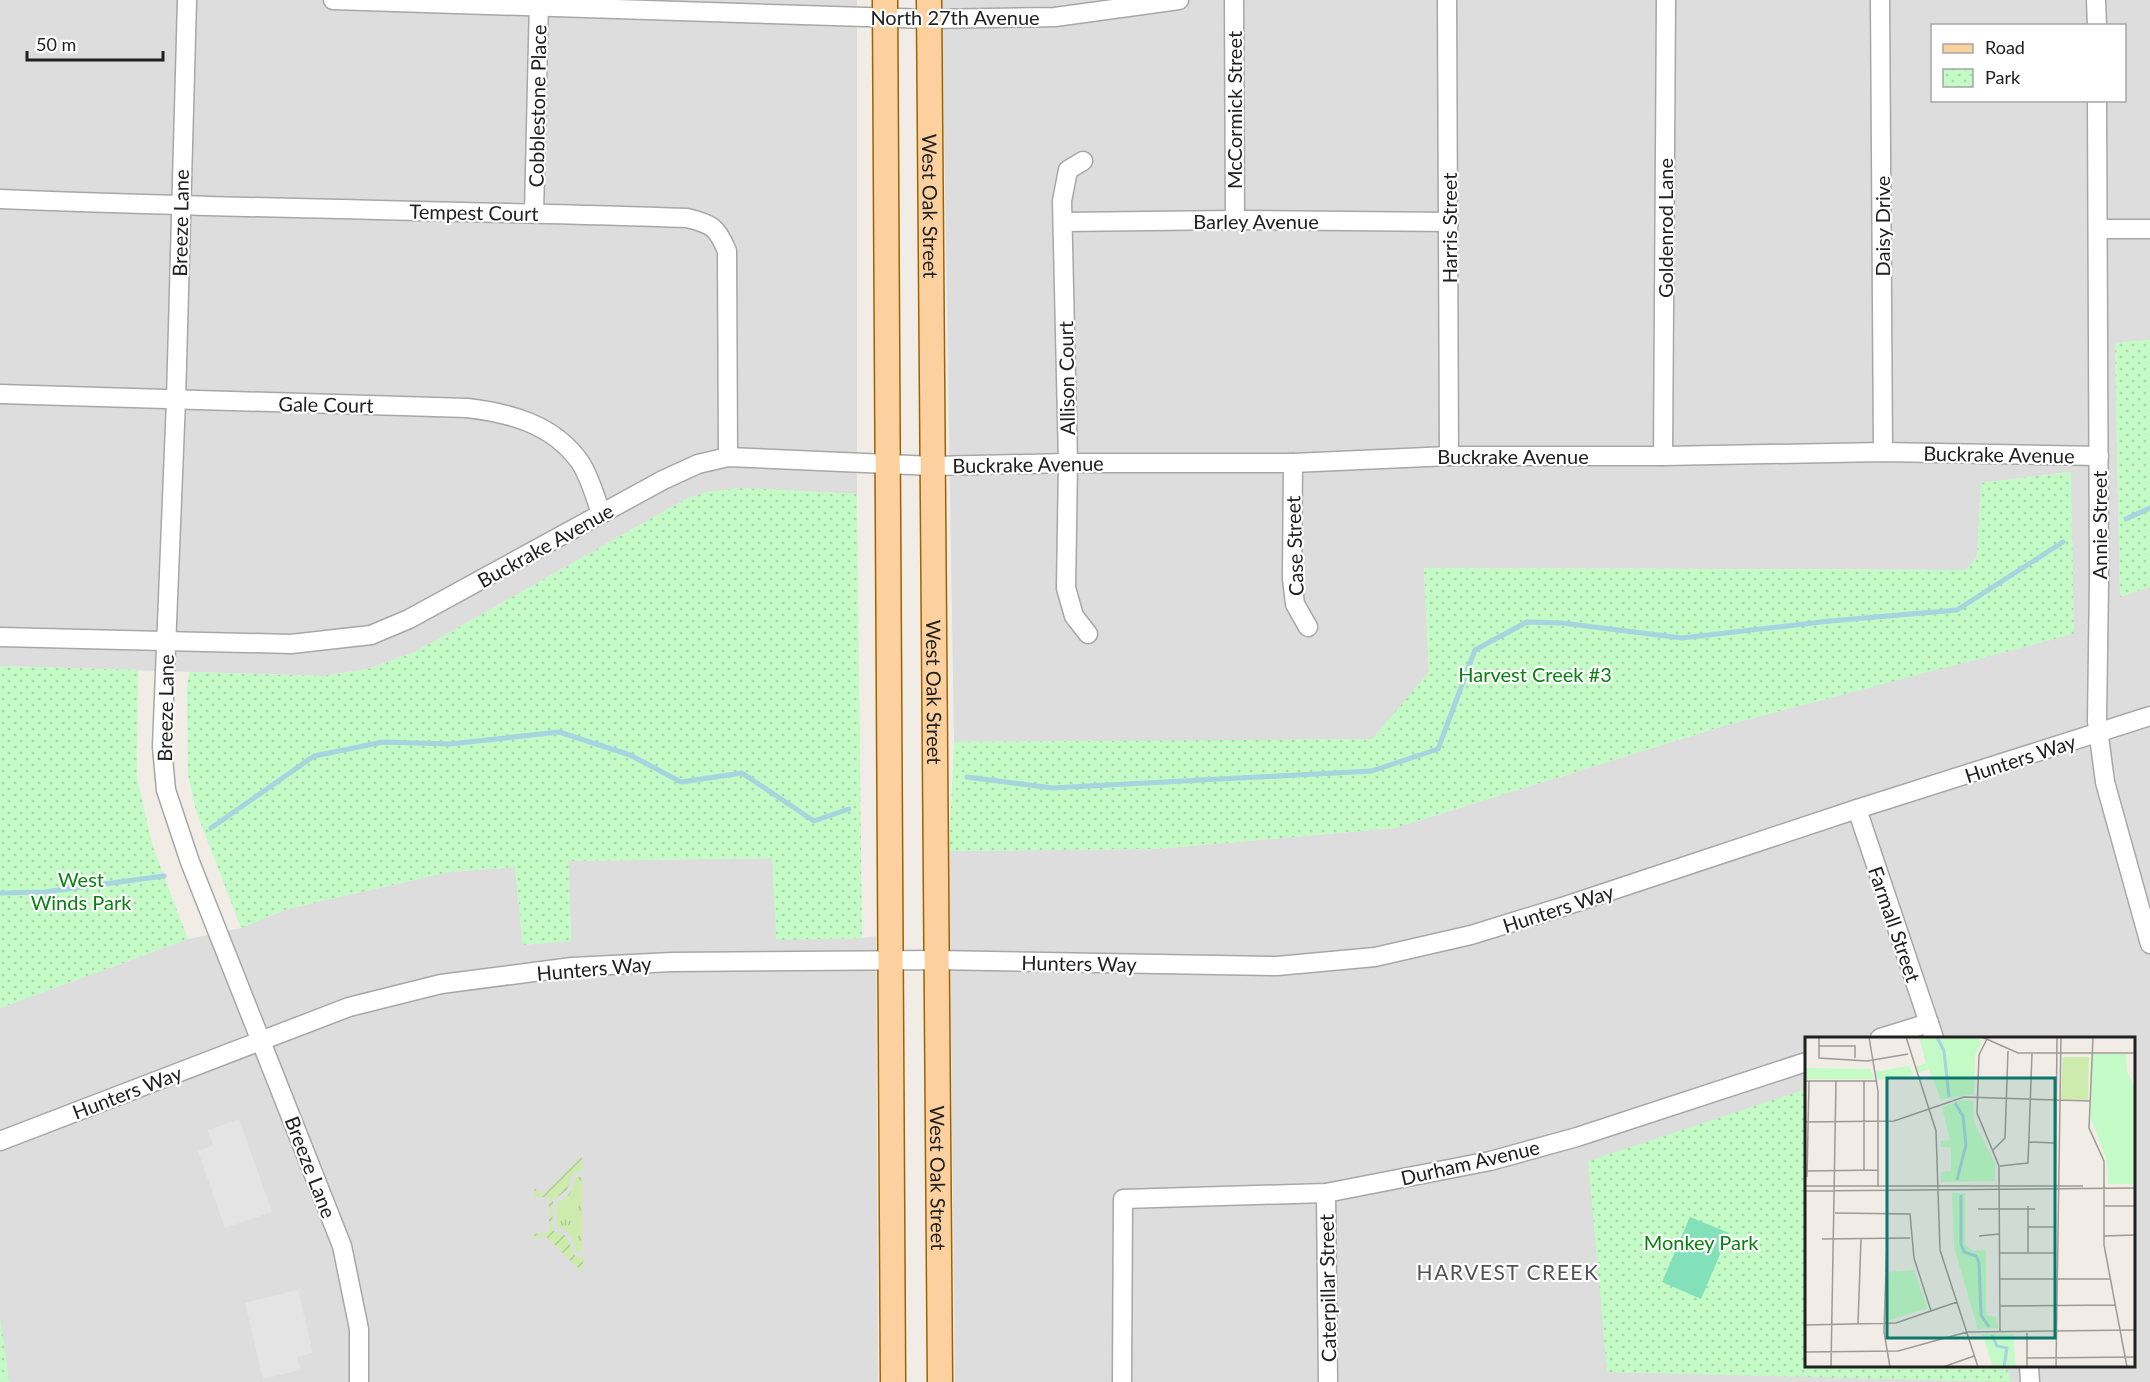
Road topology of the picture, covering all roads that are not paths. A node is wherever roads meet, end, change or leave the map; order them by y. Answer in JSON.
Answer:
{"nodes":[{"id":1,"x":187,"y":0,"type":"edge"},
{"id":2,"x":333,"y":0,"type":"edge"},
{"id":3,"x":1179,"y":0,"type":"edge"},
{"id":4,"x":1234,"y":0,"type":"edge"},
{"id":5,"x":1447,"y":0,"type":"edge"},
{"id":6,"x":1666,"y":0,"type":"edge"},
{"id":7,"x":1880,"y":0,"type":"edge"},
{"id":8,"x":2096,"y":0,"type":"edge"},
{"id":9,"x":539,"y":3,"type":"edge"},
{"id":10,"x":885,"y":9,"type":"edge"},
{"id":11,"x":929,"y":10,"type":"edge"},
{"id":12,"x":2097,"y":24,"type":"edge"},
{"id":13,"x":2097,"y":102,"type":"edge"},
{"id":14,"x":1083,"y":160,"type":"dead end"},
{"id":15,"x":0,"y":199,"type":"edge"},
{"id":16,"x":181,"y":207,"type":"junction"},
{"id":17,"x":534,"y":213,"type":"junction"},
{"id":18,"x":1235,"y":220,"type":"junction"},
{"id":19,"x":1062,"y":222,"type":"junction"},
{"id":20,"x":1449,"y":222,"type":"junction"},
{"id":21,"x":2098,"y":229,"type":"junction"},
{"id":22,"x":2150,"y":229,"type":"edge"},
{"id":23,"x":0,"y":394,"type":"edge"},
{"id":24,"x":176,"y":400,"type":"junction"},
{"id":25,"x":1883,"y":452,"type":"junction"},
{"id":26,"x":1449,"y":456,"type":"junction"},
{"id":27,"x":1663,"y":456,"type":"junction"},
{"id":28,"x":2099,"y":456,"type":"junction"},
{"id":29,"x":728,"y":457,"type":"junction"},
{"id":30,"x":886,"y":462,"type":"junction"},
{"id":31,"x":1068,"y":463,"type":"junction"},
{"id":32,"x":1293,"y":463,"type":"junction"},
{"id":33,"x":933,"y":466,"type":"junction"},
{"id":34,"x":601,"y":513,"type":"junction"},
{"id":35,"x":1308,"y":627,"type":"dead end"},
{"id":36,"x":1088,"y":634,"type":"dead end"},
{"id":37,"x":0,"y":637,"type":"edge"},
{"id":38,"x":166,"y":642,"type":"junction"},
{"id":39,"x":2150,"y":716,"type":"edge"},
{"id":40,"x":2098,"y":733,"type":"junction"},
{"id":41,"x":1857,"y":809,"type":"junction"},
{"id":42,"x":2150,"y":944,"type":"edge"},
{"id":43,"x":890,"y":960,"type":"junction"},
{"id":44,"x":936,"y":960,"type":"junction"},
{"id":45,"x":1931,"y":1030,"type":"edge"},
{"id":46,"x":1886,"y":1037,"type":"edge"},
{"id":47,"x":262,"y":1040,"type":"junction"},
{"id":48,"x":1805,"y":1062,"type":"edge"},
{"id":49,"x":0,"y":1141,"type":"edge"},
{"id":50,"x":1326,"y":1193,"type":"junction"},
{"id":51,"x":2029,"y":1367,"type":"edge"},
{"id":52,"x":359,"y":1382,"type":"edge"},
{"id":53,"x":893,"y":1382,"type":"edge"},
{"id":54,"x":940,"y":1382,"type":"edge"},
{"id":55,"x":1122,"y":1382,"type":"edge"},
{"id":56,"x":1328,"y":1382,"type":"edge"},
{"id":57,"x":2030,"y":1382,"type":"edge"}],
"edges":[{"from":1,"to":16,"type":"street","name":"Breeze Lane"},
{"from":2,"to":9,"type":"street","name":"North 27th Avenue"},
{"from":3,"to":11,"type":"street","name":"North 27th Avenue"},
{"from":4,"to":18,"type":"street","name":"McCormick Street"},
{"from":5,"to":20,"type":"street","name":"Harris Street"},
{"from":6,"to":27,"type":"street","name":"Goldenrod Lane"},
{"from":7,"to":25,"type":"street","name":"Daisy Drive"},
{"from":8,"to":12,"type":"street"},
{"from":9,"to":10,"type":"street","name":"North 27th Avenue"},
{"from":9,"to":17,"type":"street","name":"Cobblestone Place"},
{"from":10,"to":11,"type":"street","name":"North 27th Avenue"},
{"from":10,"to":30,"type":"main road"},
{"from":11,"to":33,"type":"main road","name":"West Oak Street"},
{"from":13,"to":21,"type":"street","name":"Annie Street"},
{"from":14,"to":19,"type":"street","name":"Allison Court"},
{"from":15,"to":16,"type":"street","name":"Tempest Court"},
{"from":16,"to":17,"type":"street","name":"Tempest Court"},
{"from":16,"to":24,"type":"street","name":"Breeze Lane"},
{"from":17,"to":29,"type":"street","name":"Tempest Court"},
{"from":18,"to":19,"type":"street","name":"Barley Avenue"},
{"from":18,"to":20,"type":"street","name":"Barley Avenue"},
{"from":19,"to":31,"type":"street","name":"Allison Court"},
{"from":20,"to":26,"type":"street","name":"Harris Street"},
{"from":21,"to":22,"type":"street"},
{"from":21,"to":28,"type":"street","name":"Annie Street"},
{"from":23,"to":24,"type":"street","name":"Gale Court"},
{"from":24,"to":34,"type":"street","name":"Gale Court"},
{"from":24,"to":38,"type":"street","name":"Breeze Lane"},
{"from":25,"to":27,"type":"street","name":"Buckrake Avenue"},
{"from":25,"to":28,"type":"street","name":"Buckrake Avenue"},
{"from":26,"to":27,"type":"street","name":"Buckrake Avenue"},
{"from":26,"to":32,"type":"street","name":"Buckrake Avenue"},
{"from":28,"to":40,"type":"street","name":"Annie Street"},
{"from":29,"to":30,"type":"street","name":"Buckrake Avenue"},
{"from":29,"to":34,"type":"street","name":"Buckrake Avenue"},
{"from":30,"to":33,"type":"street","name":"Buckrake Avenue"},
{"from":30,"to":43,"type":"main road"},
{"from":31,"to":32,"type":"street","name":"Buckrake Avenue"},
{"from":31,"to":33,"type":"street","name":"Buckrake Avenue"},
{"from":31,"to":36,"type":"street","name":"Allison Court"},
{"from":32,"to":35,"type":"street","name":"Case Street"},
{"from":33,"to":44,"type":"main road","name":"West Oak Street"},
{"from":34,"to":38,"type":"street","name":"Buckrake Avenue"},
{"from":37,"to":38,"type":"street","name":"Buckrake Avenue"},
{"from":38,"to":47,"type":"street","name":"Breeze Lane"},
{"from":39,"to":40,"type":"street","name":"Hunters Way"},
{"from":40,"to":41,"type":"street","name":"Hunters Way"},
{"from":40,"to":42,"type":"street","name":"Annie Street"},
{"from":41,"to":44,"type":"street","name":"Hunters Way"},
{"from":41,"to":45,"type":"street","name":"Farmall Street"},
{"from":43,"to":44,"type":"street","name":"Hunters Way"},
{"from":43,"to":47,"type":"street","name":"Hunters Way"},
{"from":43,"to":53,"type":"main road"},
{"from":44,"to":54,"type":"main road","name":"West Oak Street"},
{"from":45,"to":46,"type":"street"},
{"from":47,"to":49,"type":"street","name":"Hunters Way"},
{"from":47,"to":52,"type":"street","name":"Breeze Lane"},
{"from":48,"to":50,"type":"street","name":"Durham Avenue"},
{"from":50,"to":55,"type":"street","name":"Durham Avenue"},
{"from":50,"to":56,"type":"street","name":"Caterpillar Street"},
{"from":51,"to":57,"type":"street"}]}
